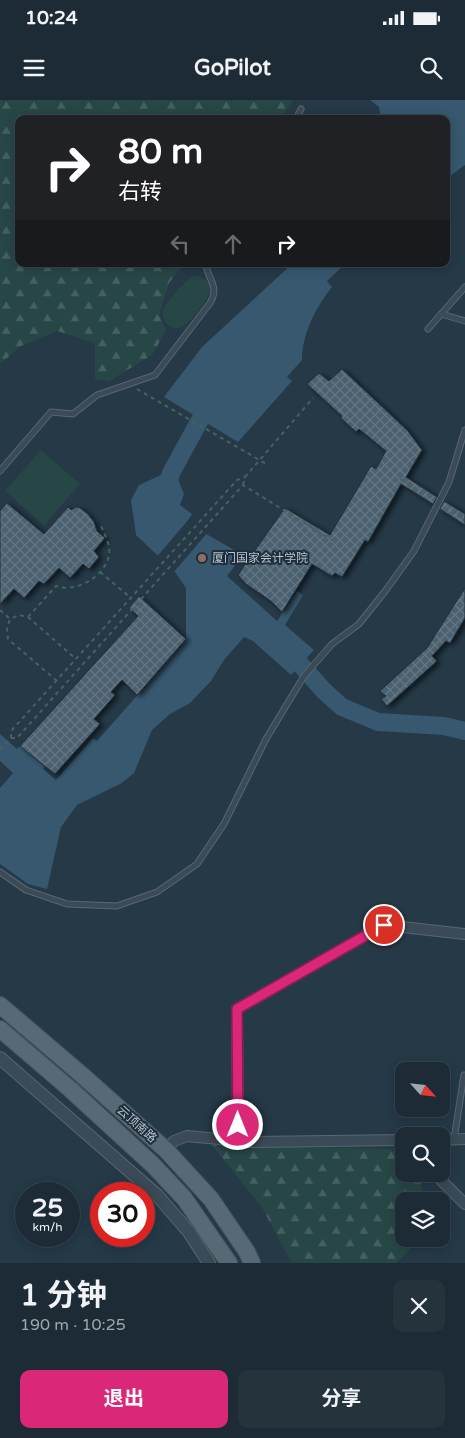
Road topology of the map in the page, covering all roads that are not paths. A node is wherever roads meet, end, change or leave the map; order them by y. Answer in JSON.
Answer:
{"nodes":[{"id":1,"x":301,"y":109,"type":"dead end"},
{"id":2,"x":298,"y":115,"type":"edge"},
{"id":3,"x":207,"y":267,"type":"edge"},
{"id":4,"x":465,"y":287,"type":"edge"},
{"id":5,"x":441,"y":314,"type":"junction"},
{"id":6,"x":465,"y":321,"type":"edge"},
{"id":7,"x":428,"y":329,"type":"dead end"},
{"id":8,"x":465,"y":433,"type":"edge"},
{"id":9,"x":0,"y":471,"type":"edge"},
{"id":10,"x":0,"y":872,"type":"edge"},
{"id":11,"x":465,"y":934,"type":"edge"},
{"id":12,"x":0,"y":1005,"type":"edge"},
{"id":13,"x":0,"y":1029,"type":"edge"},
{"id":14,"x":0,"y":1058,"type":"edge"},
{"id":15,"x":82,"y":1075,"type":"junction"},
{"id":16,"x":464,"y":1075,"type":"edge"},
{"id":17,"x":70,"y":1090,"type":"junction"},
{"id":18,"x":465,"y":1139,"type":"edge"},
{"id":19,"x":234,"y":1140,"type":"junction"},
{"id":20,"x":393,"y":1140,"type":"edge"},
{"id":21,"x":450,"y":1140,"type":"edge"},
{"id":22,"x":454,"y":1140,"type":"junction"},
{"id":23,"x":166,"y":1150,"type":"junction"},
{"id":24,"x":443,"y":1182,"type":"edge"},
{"id":25,"x":465,"y":1204,"type":"edge"},
{"id":26,"x":209,"y":1263,"type":"edge"},
{"id":27,"x":229,"y":1263,"type":"edge"},
{"id":28,"x":252,"y":1263,"type":"edge"}],
"edges":[{"from":1,"to":2,"type":"lane"},
{"from":3,"to":9,"type":"lane"},
{"from":4,"to":5,"type":"lane"},
{"from":5,"to":6,"type":"lane"},
{"from":5,"to":7,"type":"lane"},
{"from":8,"to":10,"type":"lane"},
{"from":11,"to":19,"type":"street"},
{"from":12,"to":15,"type":"main road","name":"云顶南路"},
{"from":13,"to":17,"type":"main road","name":"云顶南路"},
{"from":14,"to":26,"type":"street"},
{"from":15,"to":17,"type":"main road"},
{"from":15,"to":23,"type":"main road","name":"云顶南路"},
{"from":16,"to":22,"type":"lane"},
{"from":17,"to":27,"type":"main road","name":"云顶南路"},
{"from":18,"to":22,"type":"street"},
{"from":19,"to":20,"type":"street"},
{"from":19,"to":23,"type":"street"},
{"from":21,"to":22,"type":"street"},
{"from":23,"to":28,"type":"main road","name":"云顶南路"},
{"from":24,"to":25,"type":"street"}]}
